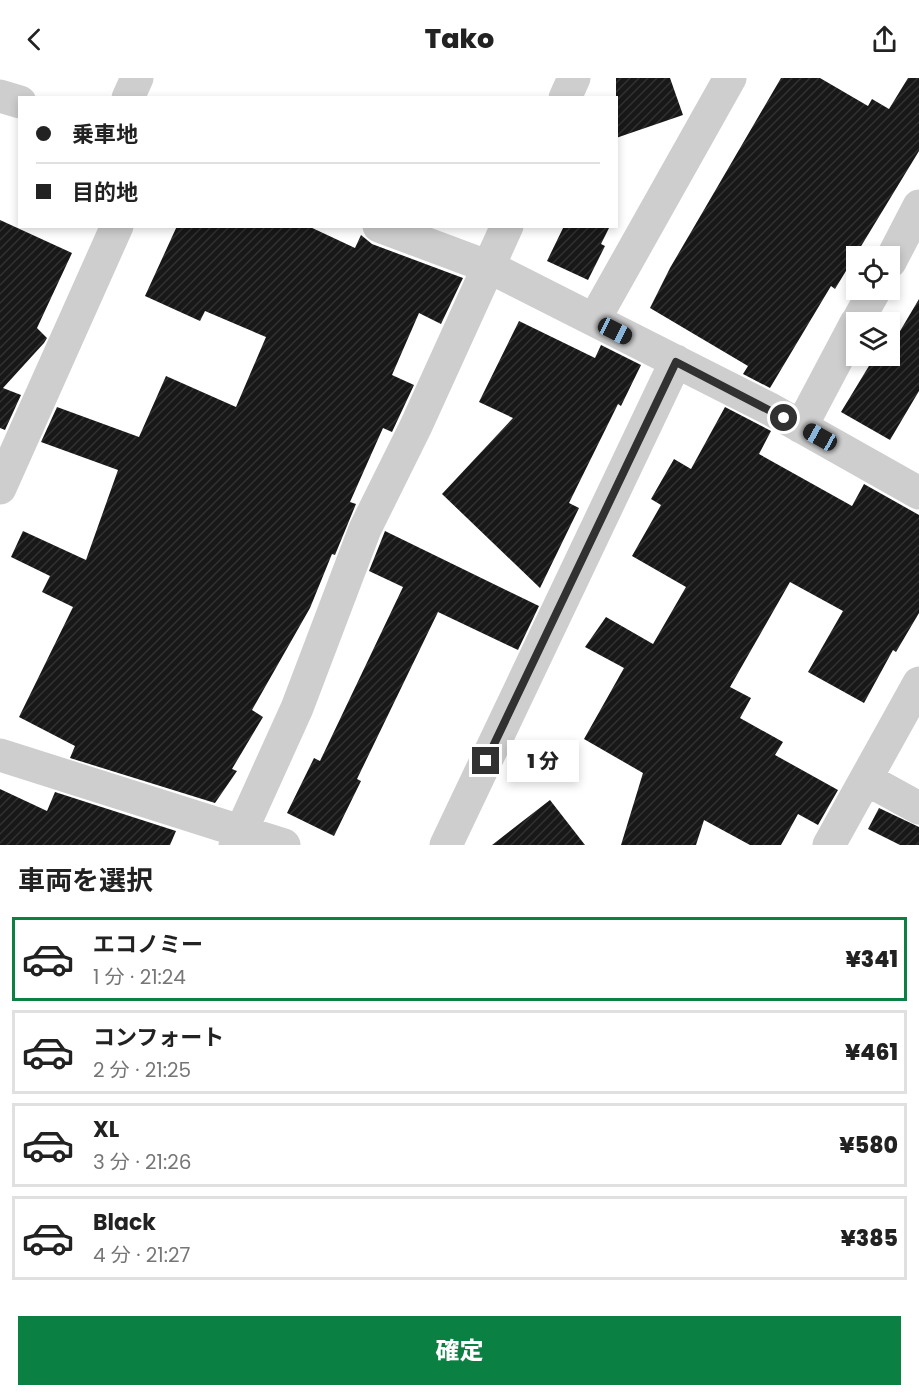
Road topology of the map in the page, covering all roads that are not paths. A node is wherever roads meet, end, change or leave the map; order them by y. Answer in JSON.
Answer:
{"nodes":[{"id":1,"x":137,"y":78,"type":"edge"},
{"id":2,"x":574,"y":78,"type":"edge"},
{"id":3,"x":730,"y":78,"type":"edge"},
{"id":4,"x":0,"y":96,"type":"edge"},
{"id":5,"x":129,"y":96,"type":"edge"},
{"id":6,"x":566,"y":96,"type":"edge"},
{"id":7,"x":18,"y":101,"type":"edge"},
{"id":8,"x":919,"y":206,"type":"edge"},
{"id":9,"x":116,"y":228,"type":"edge"},
{"id":10,"x":385,"y":228,"type":"edge"},
{"id":11,"x":506,"y":228,"type":"edge"},
{"id":12,"x":898,"y":246,"type":"edge"},
{"id":13,"x":489,"y":267,"type":"junction"},
{"id":14,"x":594,"y":320,"type":"junction"},
{"id":15,"x":846,"y":343,"type":"edge"},
{"id":16,"x":676,"y":362,"type":"junction"},
{"id":17,"x":801,"y":427,"type":"junction"},
{"id":18,"x":0,"y":488,"type":"edge"},
{"id":19,"x":919,"y":493,"type":"edge"},
{"id":20,"x":919,"y":683,"type":"edge"},
{"id":21,"x":0,"y":755,"type":"edge"},
{"id":22,"x":866,"y":779,"type":"junction"},
{"id":23,"x":919,"y":808,"type":"edge"},
{"id":24,"x":238,"y":838,"type":"edge"},
{"id":25,"x":284,"y":845,"type":"edge"},
{"id":26,"x":446,"y":845,"type":"edge"},
{"id":27,"x":830,"y":845,"type":"edge"}],
"edges":[{"from":1,"to":5,"type":"street"},
{"from":2,"to":6,"type":"street"},
{"from":3,"to":14,"type":"street"},
{"from":4,"to":7,"type":"street"},
{"from":8,"to":12,"type":"street"},
{"from":9,"to":18,"type":"street"},
{"from":10,"to":13,"type":"street"},
{"from":11,"to":13,"type":"street"},
{"from":13,"to":14,"type":"street"},
{"from":13,"to":24,"type":"street"},
{"from":14,"to":16,"type":"street"},
{"from":15,"to":17,"type":"street"},
{"from":16,"to":17,"type":"street"},
{"from":16,"to":26,"type":"street"},
{"from":17,"to":19,"type":"street"},
{"from":20,"to":22,"type":"street"},
{"from":21,"to":24,"type":"street"},
{"from":22,"to":23,"type":"street"},
{"from":22,"to":27,"type":"street"},
{"from":24,"to":25,"type":"street"}]}
